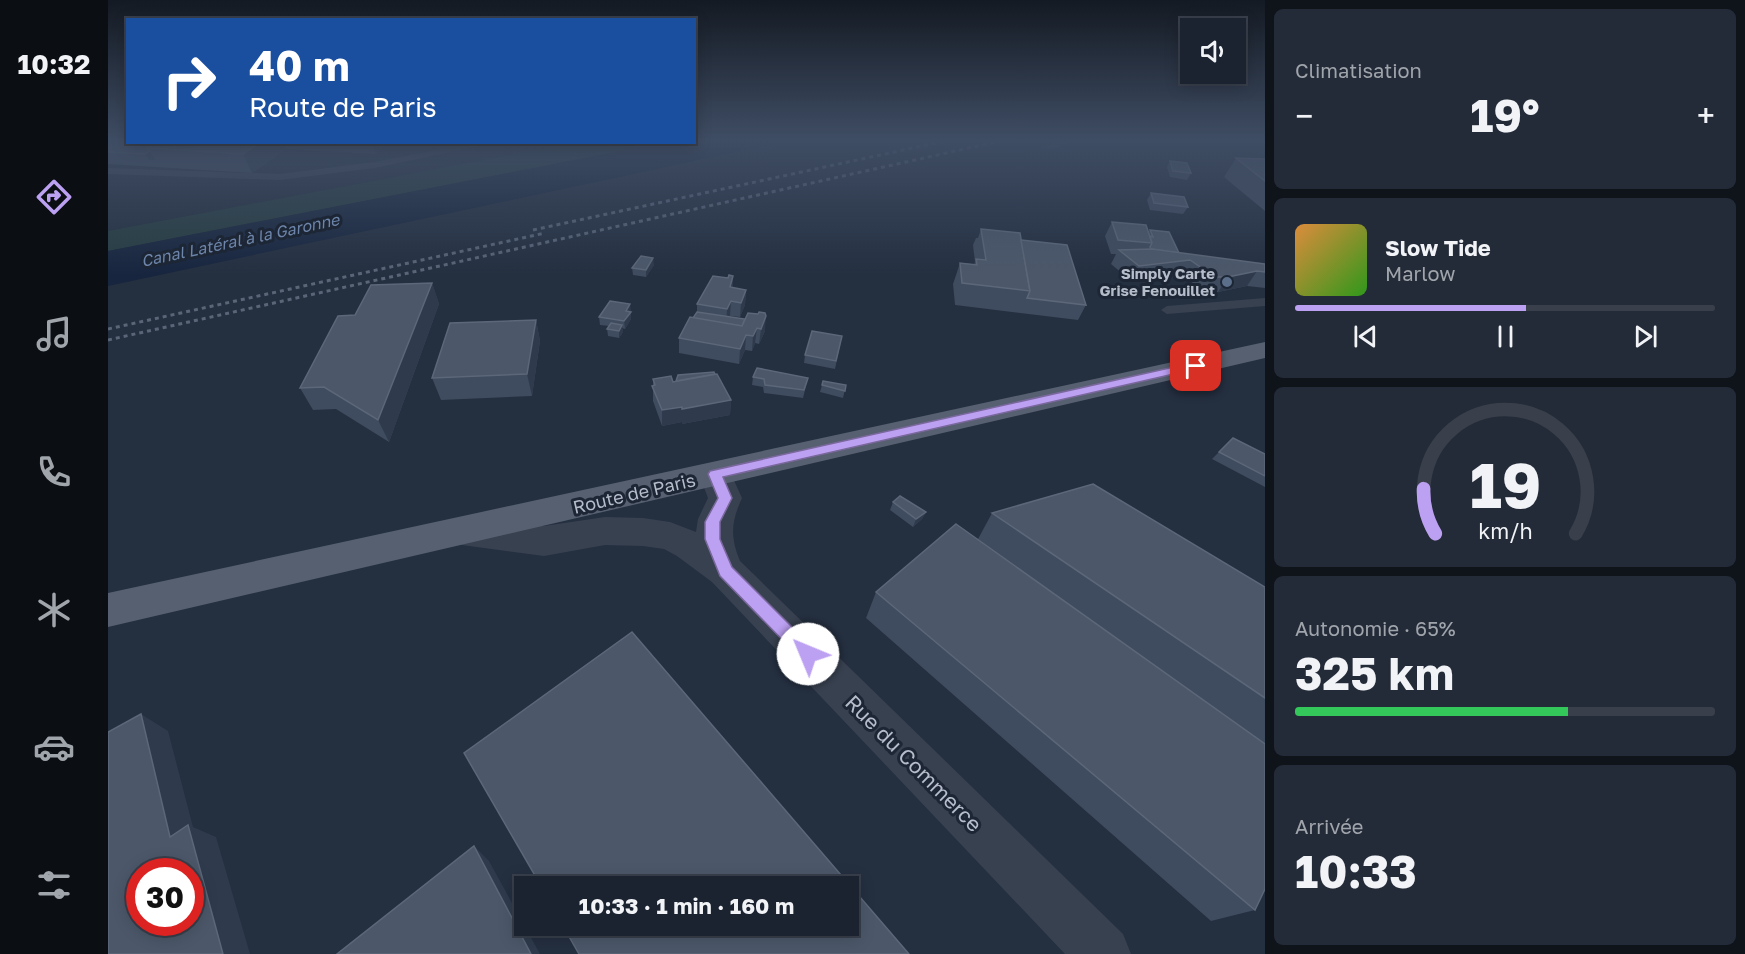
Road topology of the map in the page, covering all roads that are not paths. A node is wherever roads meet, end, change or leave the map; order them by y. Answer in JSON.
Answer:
{"nodes":[{"id":1,"x":1265,"y":302,"type":"edge"},
{"id":2,"x":1167,"y":310,"type":"dead end"},
{"id":3,"x":1265,"y":350,"type":"edge"},
{"id":4,"x":715,"y":474,"type":"junction"},
{"id":5,"x":462,"y":531,"type":"junction"},
{"id":6,"x":725,"y":571,"type":"junction"},
{"id":7,"x":108,"y":610,"type":"edge"},
{"id":8,"x":1103,"y":954,"type":"edge"}],
"edges":[{"from":1,"to":2,"type":"lane"},
{"from":3,"to":4,"type":"main road","name":"Route de Paris"},
{"from":4,"to":5,"type":"main road","name":"Route de Paris"},
{"from":4,"to":6,"type":"street","name":"Rue du Commerce"},
{"from":5,"to":6,"type":"street","name":"Rue du Commerce"},
{"from":5,"to":7,"type":"main road","name":"Route de Paris"},
{"from":6,"to":8,"type":"street","name":"Rue du Commerce"}]}
